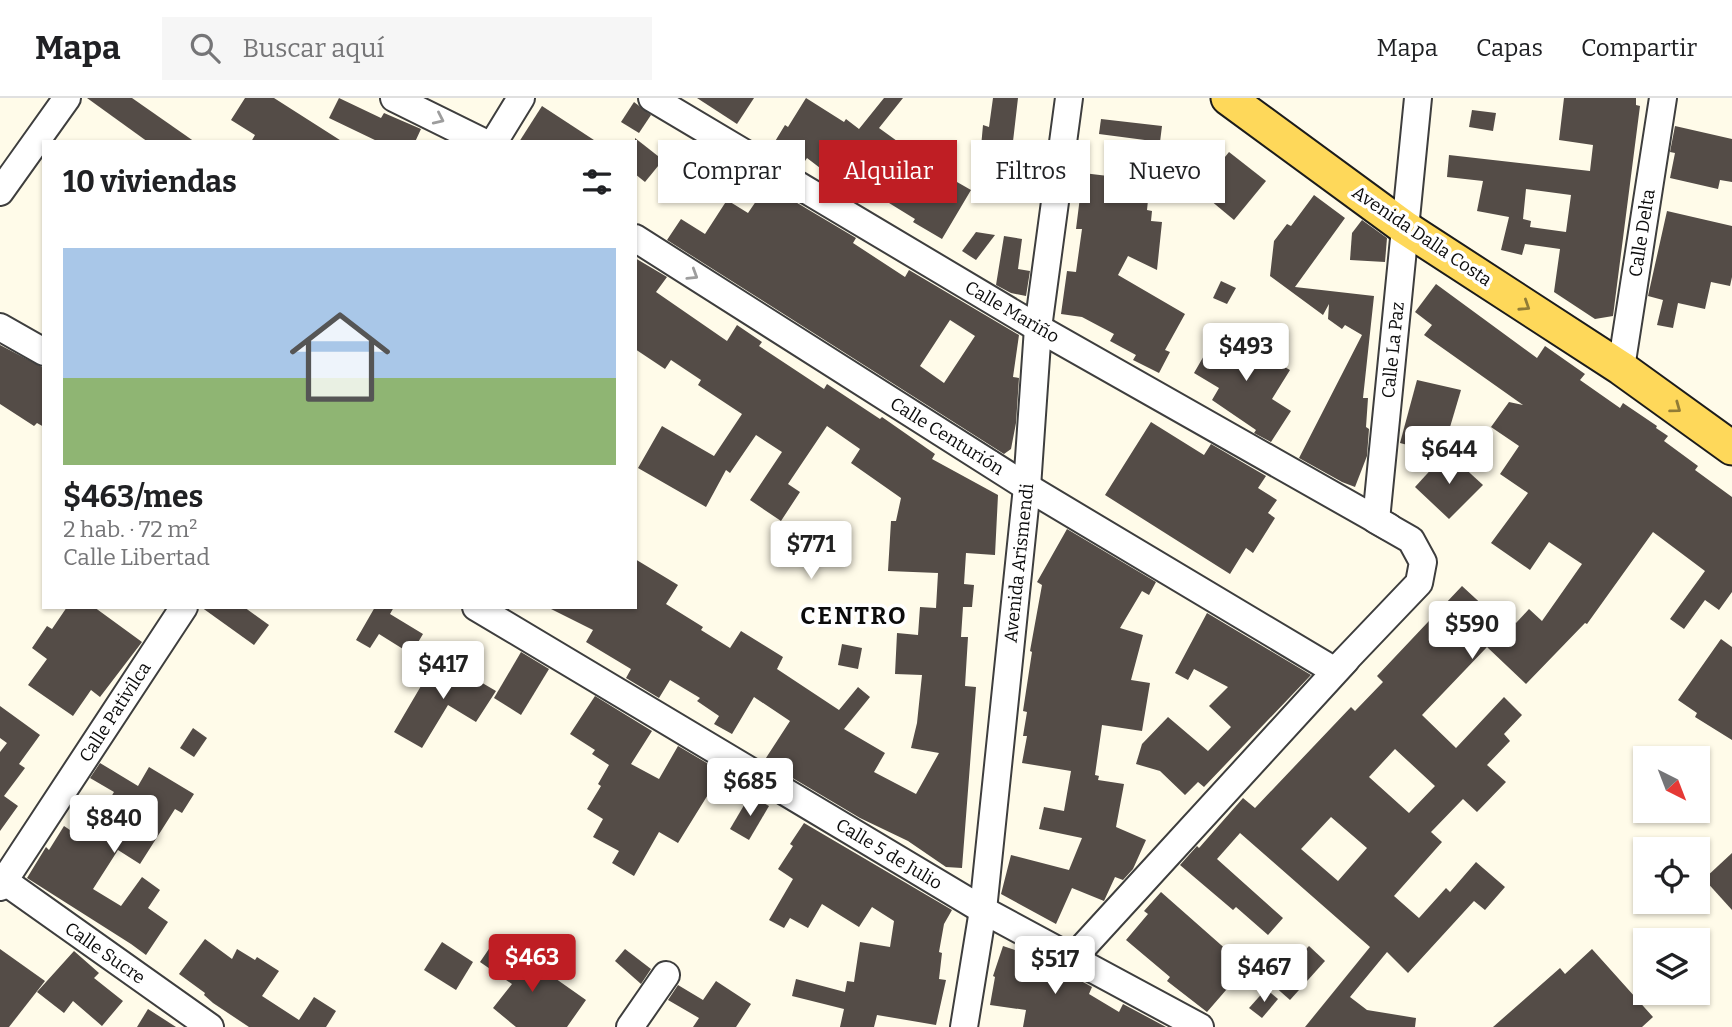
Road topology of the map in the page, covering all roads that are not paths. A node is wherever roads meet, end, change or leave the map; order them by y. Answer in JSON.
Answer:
{"nodes":[{"id":1,"x":67,"y":98,"type":"edge"},
{"id":2,"x":394,"y":98,"type":"edge"},
{"id":3,"x":521,"y":98,"type":"edge"},
{"id":4,"x":652,"y":98,"type":"edge"},
{"id":5,"x":1069,"y":98,"type":"edge"},
{"id":6,"x":1228,"y":98,"type":"edge"},
{"id":7,"x":1418,"y":98,"type":"edge"},
{"id":8,"x":1663,"y":98,"type":"edge"},
{"id":9,"x":478,"y":140,"type":"edge"},
{"id":10,"x":495,"y":140,"type":"edge"},
{"id":11,"x":0,"y":192,"type":"edge"},
{"id":12,"x":1404,"y":227,"type":"junction"},
{"id":13,"x":637,"y":239,"type":"edge"},
{"id":14,"x":0,"y":327,"type":"edge"},
{"id":15,"x":1038,"y":328,"type":"junction"},
{"id":16,"x":42,"y":351,"type":"edge"},
{"id":17,"x":1621,"y":368,"type":"junction"},
{"id":18,"x":1732,"y":448,"type":"edge"},
{"id":19,"x":1027,"y":486,"type":"junction"},
{"id":20,"x":1376,"y":520,"type":"junction"},
{"id":21,"x":183,"y":609,"type":"edge"},
{"id":22,"x":479,"y":609,"type":"edge"},
{"id":23,"x":1335,"y":671,"type":"junction"},
{"id":24,"x":1,"y":882,"type":"edge"},
{"id":25,"x":983,"y":910,"type":"junction"},
{"id":26,"x":1073,"y":958,"type":"junction"},
{"id":27,"x":666,"y":975,"type":"dead end"},
{"id":28,"x":210,"y":1027,"type":"edge"},
{"id":29,"x":631,"y":1027,"type":"edge"},
{"id":30,"x":964,"y":1027,"type":"edge"},
{"id":31,"x":1200,"y":1027,"type":"edge"}],
"edges":[{"from":1,"to":11,"type":"street"},
{"from":2,"to":9,"type":"street","one_way":true},
{"from":3,"to":10,"type":"street"},
{"from":4,"to":15,"type":"street","name":"Calle Mariño"},
{"from":5,"to":15,"type":"street","name":"Avenida Arismendi"},
{"from":6,"to":12,"type":"main road","name":"Avenida Dalla Costa"},
{"from":7,"to":12,"type":"street","name":"Calle La Paz"},
{"from":8,"to":17,"type":"street","name":"Calle Delta"},
{"from":12,"to":17,"type":"main road","name":"Avenida Dalla Costa","one_way":true},
{"from":12,"to":20,"type":"street","name":"Calle La Paz"},
{"from":13,"to":19,"type":"street","name":"Calle Centurión","one_way":true},
{"from":14,"to":16,"type":"street"},
{"from":15,"to":19,"type":"street","name":"Avenida Arismendi"},
{"from":15,"to":20,"type":"street","name":"Calle Mariño"},
{"from":17,"to":18,"type":"main road","name":"Avenida Dalla Costa","one_way":true},
{"from":19,"to":23,"type":"street","name":"Calle Centurión"},
{"from":19,"to":25,"type":"street","name":"Avenida Arismendi"},
{"from":20,"to":23,"type":"street"},
{"from":21,"to":24,"type":"street","name":"Calle Pativilca"},
{"from":22,"to":25,"type":"street","name":"Calle 5 de Julio"},
{"from":23,"to":26,"type":"street"},
{"from":24,"to":28,"type":"street","name":"Calle Sucre"},
{"from":25,"to":26,"type":"street","name":"Calle 5 de Julio"},
{"from":25,"to":30,"type":"street","name":"Avenida Arismendi"},
{"from":26,"to":31,"type":"street","name":"Calle 5 de Julio"},
{"from":27,"to":29,"type":"street"}]}
